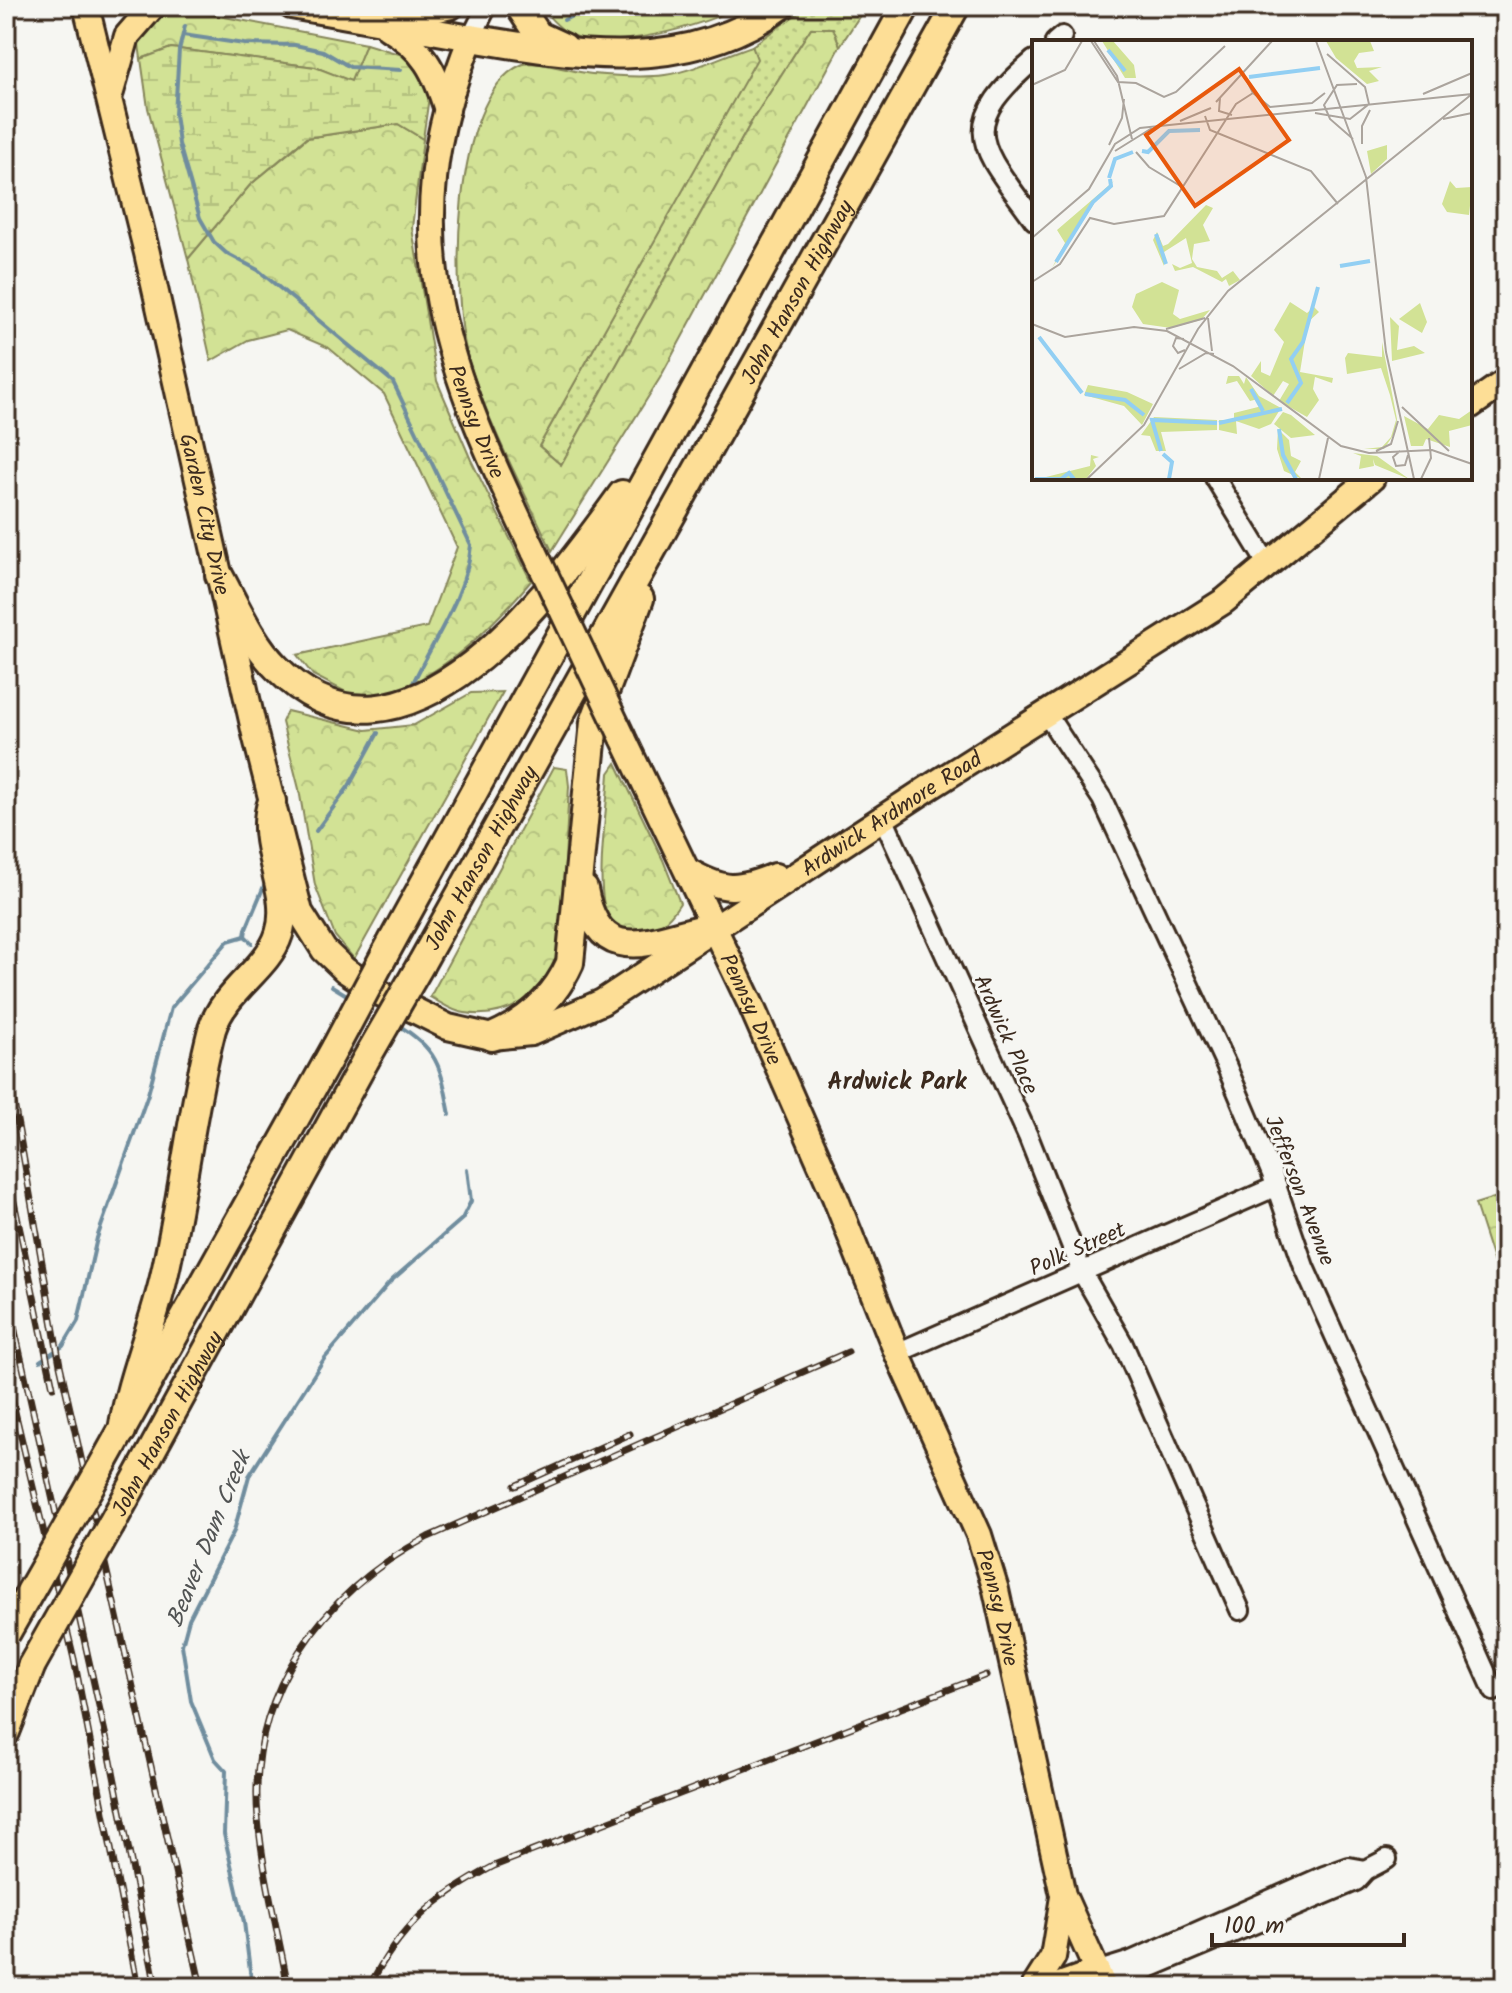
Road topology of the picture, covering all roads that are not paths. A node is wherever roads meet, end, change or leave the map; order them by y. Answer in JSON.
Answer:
{"nodes":[{"id":1,"x":86,"y":6,"type":"edge"},
{"id":2,"x":153,"y":6,"type":"edge"},
{"id":3,"x":291,"y":6,"type":"edge"},
{"id":4,"x":451,"y":6,"type":"edge"},
{"id":5,"x":487,"y":6,"type":"edge"},
{"id":6,"x":519,"y":6,"type":"edge"},
{"id":7,"x":781,"y":6,"type":"edge"},
{"id":8,"x":906,"y":6,"type":"edge"},
{"id":9,"x":956,"y":6,"type":"edge"},
{"id":10,"x":376,"y":22,"type":"junction"},
{"id":11,"x":471,"y":38,"type":"junction"},
{"id":12,"x":590,"y":55,"type":"junction"},
{"id":13,"x":1032,"y":62,"type":"edge"},
{"id":14,"x":110,"y":98,"type":"junction"},
{"id":15,"x":447,"y":110,"type":"junction"},
{"id":16,"x":1032,"y":217,"type":"edge"},
{"id":17,"x":715,"y":354,"type":"junction"},
{"id":18,"x":1506,"y":381,"type":"edge"},
{"id":19,"x":1472,"y":405,"type":"edge"},
{"id":20,"x":1216,"y":480,"type":"edge"},
{"id":21,"x":1370,"y":480,"type":"edge"},
{"id":22,"x":677,"y":507,"type":"junction"},
{"id":23,"x":1268,"y":565,"type":"junction"},
{"id":24,"x":219,"y":575,"type":"junction"},
{"id":25,"x":1047,"y":715,"type":"junction"},
{"id":26,"x":272,"y":801,"type":"junction"},
{"id":27,"x":883,"y":818,"type":"junction"},
{"id":28,"x":824,"y":856,"type":"junction"},
{"id":29,"x":581,"y":870,"type":"junction"},
{"id":30,"x":688,"y":871,"type":"junction"},
{"id":31,"x":715,"y":926,"type":"junction"},
{"id":32,"x":378,"y":992,"type":"joint"},
{"id":33,"x":492,"y":1037,"type":"junction"},
{"id":34,"x":1277,"y":1186,"type":"junction"},
{"id":35,"x":1082,"y":1272,"type":"junction"},
{"id":36,"x":897,"y":1353,"type":"junction"},
{"id":37,"x":122,"y":1431,"type":"junction"},
{"id":38,"x":1240,"y":1610,"type":"dead end"},
{"id":39,"x":6,"y":1634,"type":"edge"},
{"id":40,"x":32,"y":1665,"type":"junction"},
{"id":41,"x":1494,"y":1691,"type":"dead end"},
{"id":42,"x":6,"y":1709,"type":"edge"},
{"id":43,"x":6,"y":1732,"type":"edge"},
{"id":44,"x":1387,"y":1859,"type":"dead end"},
{"id":45,"x":1063,"y":1895,"type":"junction"},
{"id":46,"x":1100,"y":1979,"type":"edge"},
{"id":47,"x":1034,"y":1987,"type":"edge"},
{"id":48,"x":1054,"y":1987,"type":"edge"}],
"edges":[{"from":1,"to":14,"type":"main road","name":"Garden City Drive"},
{"from":2,"to":14,"type":"main road"},
{"from":3,"to":10,"type":"main road"},
{"from":4,"to":10,"type":"main road"},
{"from":5,"to":11,"type":"street"},
{"from":6,"to":12,"type":"highway"},
{"from":7,"to":12,"type":"highway"},
{"from":8,"to":17,"type":"highway","name":"John Hanson Highway"},
{"from":9,"to":22,"type":"highway","name":"John Hanson Highway"},
{"from":10,"to":11,"type":"main road"},
{"from":10,"to":15,"type":"main road"},
{"from":11,"to":12,"type":"highway"},
{"from":11,"to":15,"type":"main road","name":"Pennsy Drive"},
{"from":13,"to":16,"type":"street"},
{"from":14,"to":24,"type":"main road","name":"Garden City Drive"},
{"from":15,"to":30,"type":"main road","name":"Pennsy Drive","bridge":true},
{"from":17,"to":24,"type":"highway"},
{"from":17,"to":37,"type":"highway","name":"John Hanson Highway","bridge":true},
{"from":18,"to":19,"type":"main road"},
{"from":20,"to":23,"type":"street"},
{"from":21,"to":23,"type":"main road","name":"Ardwick Ardmore Road"},
{"from":22,"to":29,"type":"highway"},
{"from":22,"to":40,"type":"highway","name":"John Hanson Highway","bridge":true},
{"from":23,"to":25,"type":"main road","name":"Ardwick Ardmore Road"},
{"from":24,"to":26,"type":"main road","name":"Garden City Drive"},
{"from":25,"to":27,"type":"main road","name":"Ardwick Ardmore Road"},
{"from":25,"to":34,"type":"street","name":"Jefferson Avenue"},
{"from":26,"to":32,"type":"main road","name":"Garden City Drive"},
{"from":26,"to":37,"type":"highway"},
{"from":27,"to":28,"type":"main road","name":"Ardwick Ardmore Road"},
{"from":27,"to":35,"type":"street","name":"Ardwick Place"},
{"from":28,"to":30,"type":"main road"},
{"from":28,"to":31,"type":"main road","name":"Ardwick Ardmore Road"},
{"from":29,"to":31,"type":"highway"},
{"from":29,"to":33,"type":"highway"},
{"from":30,"to":31,"type":"main road","name":"Pennsy Drive"},
{"from":31,"to":33,"type":"main road","name":"Ardwick Ardmore Road"},
{"from":31,"to":36,"type":"main road","name":"Pennsy Drive"},
{"from":32,"to":33,"type":"main road","name":"Ardwick Ardmore Road"},
{"from":34,"to":35,"type":"street","name":"Polk Street"},
{"from":34,"to":41,"type":"street","name":"Jefferson Avenue"},
{"from":35,"to":36,"type":"street","name":"Polk Street"},
{"from":35,"to":38,"type":"street","name":"Ardwick Place"},
{"from":36,"to":45,"type":"main road","name":"Pennsy Drive"},
{"from":37,"to":39,"type":"highway","name":"John Hanson Highway","bridge":true},
{"from":40,"to":42,"type":"highway","name":"John Hanson Highway"},
{"from":40,"to":43,"type":"highway"},
{"from":44,"to":46,"type":"street"},
{"from":45,"to":46,"type":"main road","name":"Pennsy Drive"},
{"from":45,"to":47,"type":"main road"},
{"from":46,"to":48,"type":"main road"}]}
